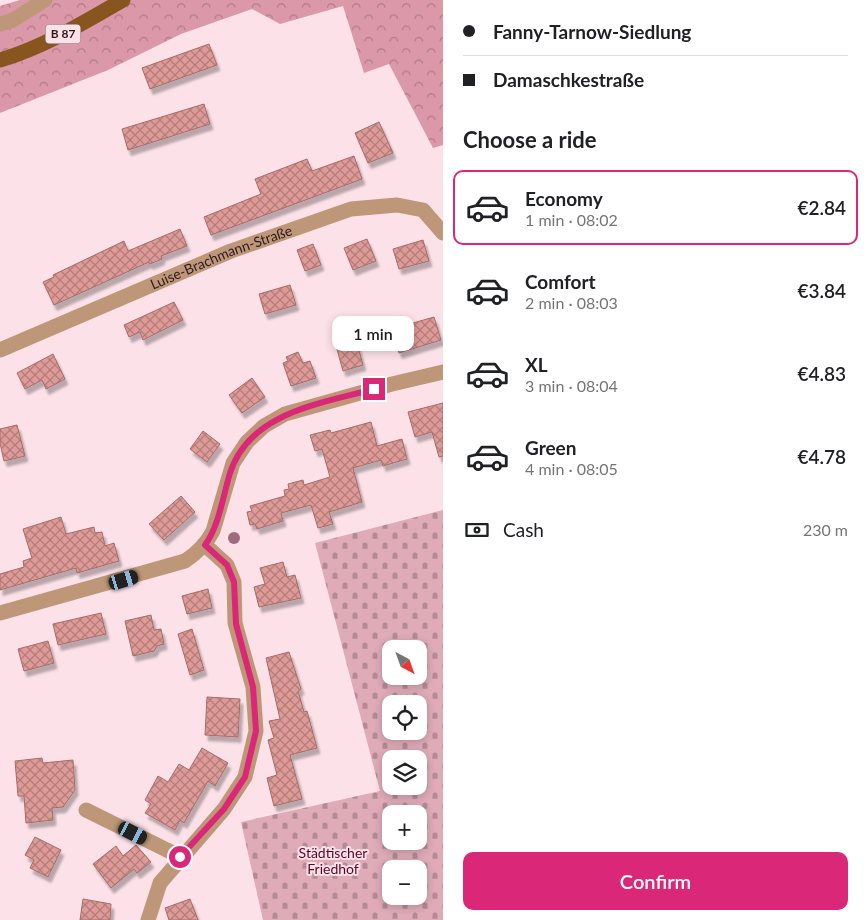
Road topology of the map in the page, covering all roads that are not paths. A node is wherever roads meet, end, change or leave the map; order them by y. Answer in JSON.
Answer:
{"nodes":[{"id":1,"x":45,"y":0,"type":"edge"},
{"id":2,"x":123,"y":0,"type":"edge"},
{"id":3,"x":0,"y":24,"type":"edge"},
{"id":4,"x":0,"y":60,"type":"edge"},
{"id":5,"x":443,"y":233,"type":"edge"},
{"id":6,"x":0,"y":350,"type":"edge"},
{"id":7,"x":443,"y":372,"type":"edge"},
{"id":8,"x":205,"y":545,"type":"junction"},
{"id":9,"x":0,"y":613,"type":"edge"},
{"id":10,"x":86,"y":810,"type":"dead end"},
{"id":11,"x":180,"y":857,"type":"junction"},
{"id":12,"x":148,"y":920,"type":"edge"}],
"edges":[{"from":1,"to":3,"type":"street"},
{"from":2,"to":4,"type":"main road","number":"B 87"},
{"from":5,"to":6,"type":"street","name":"Luise-Brachmann-Straße"},
{"from":7,"to":8,"type":"street"},
{"from":8,"to":9,"type":"street"},
{"from":8,"to":11,"type":"street"},
{"from":10,"to":11,"type":"street"},
{"from":11,"to":12,"type":"street"}]}
